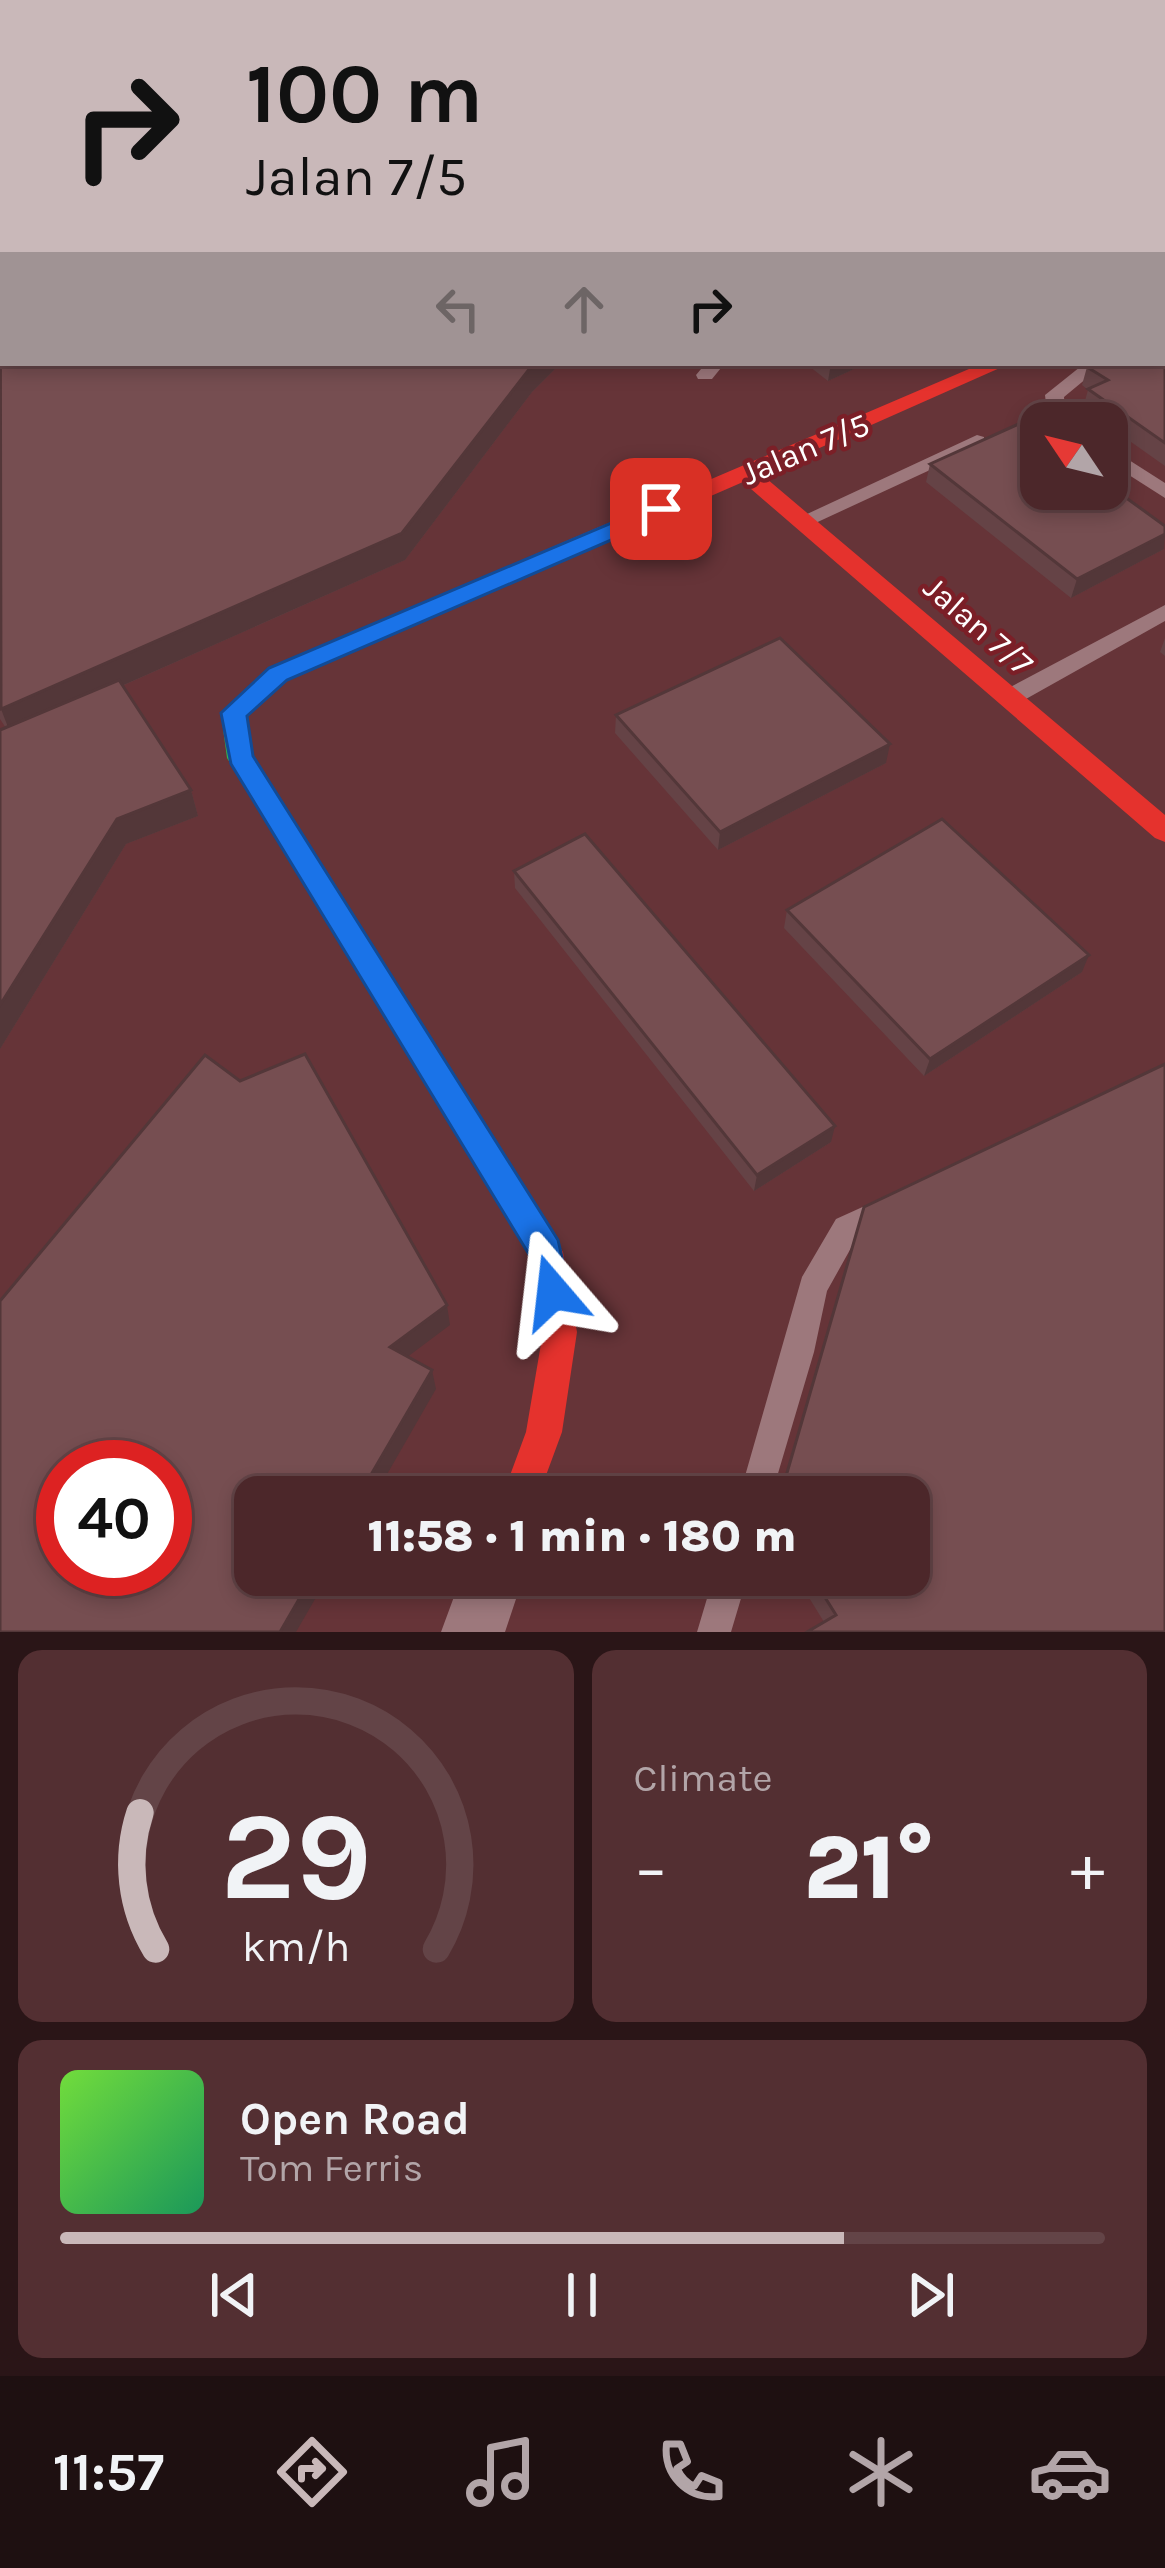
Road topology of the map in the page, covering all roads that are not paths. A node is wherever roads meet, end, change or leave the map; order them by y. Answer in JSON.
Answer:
{"nodes":[{"id":1,"x":994,"y":366,"type":"edge"},
{"id":2,"x":1089,"y":366,"type":"edge"},
{"id":3,"x":1055,"y":402,"type":"edge"},
{"id":4,"x":977,"y":441,"type":"edge"},
{"id":5,"x":1128,"y":466,"type":"edge"},
{"id":6,"x":746,"y":472,"type":"junction"},
{"id":7,"x":1165,"y":492,"type":"edge"},
{"id":8,"x":802,"y":520,"type":"junction"},
{"id":9,"x":1165,"y":612,"type":"edge"},
{"id":10,"x":1010,"y":698,"type":"junction"},
{"id":11,"x":1165,"y":831,"type":"edge"},
{"id":12,"x":910,"y":1198,"type":"edge"},
{"id":13,"x":528,"y":1476,"type":"edge"},
{"id":14,"x":761,"y":1476,"type":"edge"},
{"id":15,"x":485,"y":1596,"type":"edge"},
{"id":16,"x":725,"y":1596,"type":"edge"},
{"id":17,"x":472,"y":1632,"type":"edge"},
{"id":18,"x":714,"y":1632,"type":"edge"}],
"edges":[{"from":1,"to":6,"type":"street","name":"Jalan 7/5"},
{"from":2,"to":3,"type":"lane"},
{"from":4,"to":8,"type":"lane"},
{"from":5,"to":7,"type":"lane"},
{"from":6,"to":8,"type":"street","name":"Jalan 7/7"},
{"from":6,"to":13,"type":"street","name":"Jalan 7/5"},
{"from":8,"to":10,"type":"street","name":"Jalan 7/7"},
{"from":9,"to":10,"type":"lane"},
{"from":10,"to":11,"type":"street","name":"Jalan 7/7"},
{"from":12,"to":14,"type":"lane"},
{"from":15,"to":17,"type":"street"},
{"from":16,"to":18,"type":"lane"}]}
